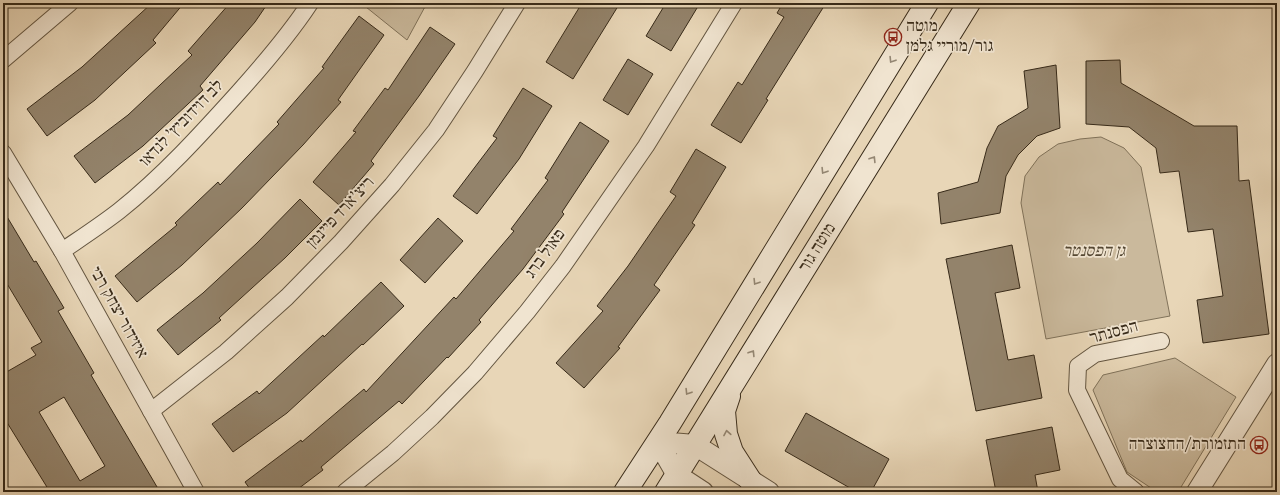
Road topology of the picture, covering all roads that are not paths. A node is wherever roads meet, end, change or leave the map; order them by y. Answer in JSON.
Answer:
{"nodes":[{"id":1,"x":70,"y":3,"type":"edge"},
{"id":2,"x":310,"y":3,"type":"edge"},
{"id":3,"x":517,"y":3,"type":"edge"},
{"id":4,"x":734,"y":3,"type":"edge"},
{"id":5,"x":927,"y":3,"type":"edge"},
{"id":6,"x":969,"y":3,"type":"edge"},
{"id":7,"x":3,"y":60,"type":"edge"},
{"id":8,"x":3,"y":154,"type":"edge"},
{"id":9,"x":62,"y":251,"type":"junction"},
{"id":10,"x":1161,"y":341,"type":"dead end"},
{"id":11,"x":1277,"y":364,"type":"edge"},
{"id":12,"x":734,"y":382,"type":"junction"},
{"id":13,"x":151,"y":411,"type":"junction"},
{"id":14,"x":658,"y":442,"type":"junction"},
{"id":15,"x":695,"y":445,"type":"junction"},
{"id":16,"x":750,"y":480,"type":"junction"},
{"id":17,"x":671,"y":484,"type":"edge"},
{"id":18,"x":196,"y":492,"type":"edge"},
{"id":19,"x":345,"y":492,"type":"edge"},
{"id":20,"x":625,"y":492,"type":"edge"},
{"id":21,"x":703,"y":492,"type":"edge"},
{"id":22,"x":769,"y":492,"type":"edge"},
{"id":23,"x":1136,"y":492,"type":"edge"},
{"id":24,"x":1198,"y":492,"type":"edge"}],
"edges":[{"from":1,"to":7,"type":"street"},
{"from":2,"to":9,"type":"street","name":"לב דוידוביץ' לנדאו"},
{"from":3,"to":13,"type":"street","name":"ריצ'ארד פיינמן"},
{"from":4,"to":19,"type":"street","name":"פאול ברג"},
{"from":5,"to":14,"type":"main road","name":"מוטה גור","one_way":true},
{"from":12,"to":6,"type":"main road","name":"מוטה גור","one_way":true},
{"from":8,"to":9,"type":"street","name":"איזידור יצחק רבי"},
{"from":9,"to":13,"type":"street","name":"איזידור יצחק רבי"},
{"from":10,"to":23,"type":"street","name":"הפסנתר"},
{"from":11,"to":24,"type":"street"},
{"from":12,"to":15,"type":"main road","name":"מוטה גור"},
{"from":16,"to":12,"type":"main road","one_way":true},
{"from":13,"to":18,"type":"street","name":"איזידור יצחק רבי"},
{"from":14,"to":15,"type":"street"},
{"from":14,"to":17,"type":"street"},
{"from":14,"to":20,"type":"main road","name":"מוטה גור"},
{"from":15,"to":16,"type":"street"},
{"from":15,"to":17,"type":"main road","name":"מוטה גור"},
{"from":16,"to":22,"type":"street"},
{"from":17,"to":21,"type":"street"}]}
